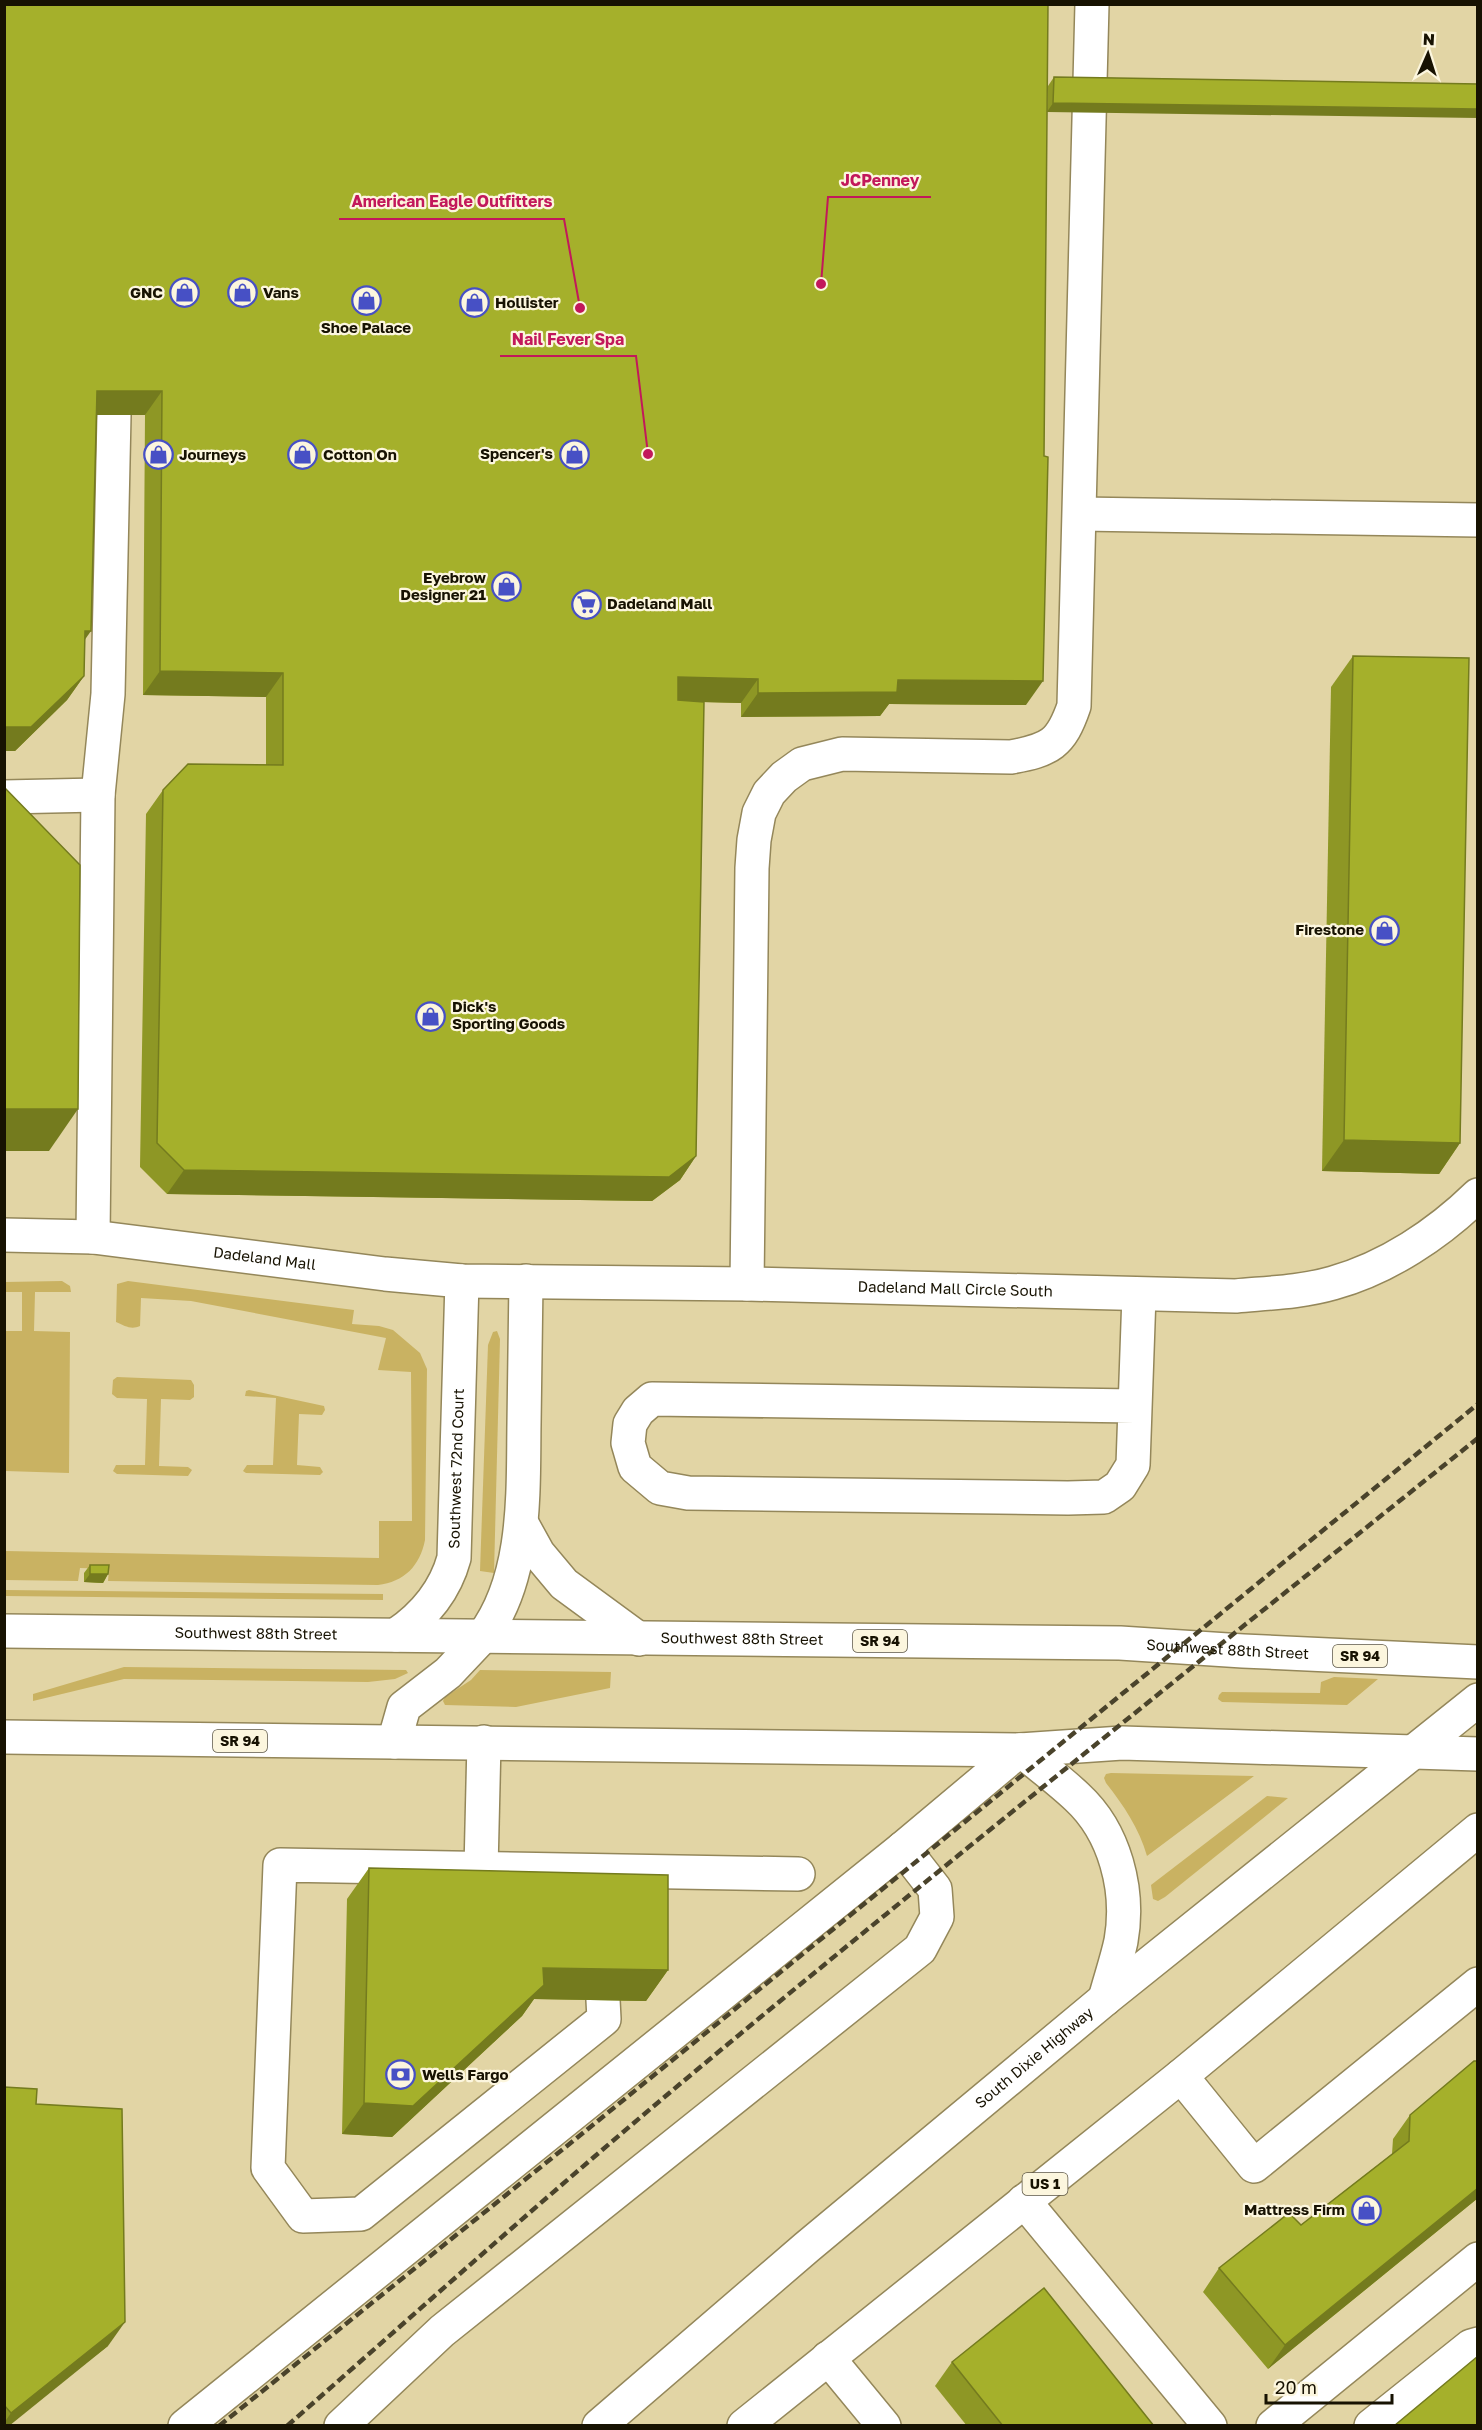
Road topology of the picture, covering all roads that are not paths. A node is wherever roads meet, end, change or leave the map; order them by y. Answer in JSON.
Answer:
{"nodes":[{"id":1,"x":1092,"y":4,"type":"edge"},
{"id":2,"x":114,"y":415,"type":"edge"},
{"id":3,"x":1080,"y":514,"type":"junction"},
{"id":4,"x":1478,"y":520,"type":"edge"},
{"id":5,"x":98,"y":795,"type":"junction"},
{"id":6,"x":4,"y":797,"type":"edge"},
{"id":7,"x":61,"y":1051,"type":"edge"},
{"id":8,"x":95,"y":1052,"type":"junction"},
{"id":9,"x":1478,"y":1195,"type":"edge"},
{"id":10,"x":4,"y":1234,"type":"edge"},
{"id":11,"x":93,"y":1237,"type":"junction"},
{"id":12,"x":462,"y":1281,"type":"junction"},
{"id":13,"x":526,"y":1281,"type":"junction"},
{"id":14,"x":747,"y":1284,"type":"junction"},
{"id":15,"x":1139,"y":1295,"type":"junction"},
{"id":16,"x":1135,"y":1406,"type":"junction"},
{"id":17,"x":522,"y":1524,"type":"junction"},
{"id":18,"x":4,"y":1631,"type":"edge"},
{"id":19,"x":396,"y":1635,"type":"junction"},
{"id":20,"x":483,"y":1636,"type":"junction"},
{"id":21,"x":639,"y":1639,"type":"junction"},
{"id":22,"x":1478,"y":1662,"type":"edge"},
{"id":23,"x":1478,"y":1700,"type":"edge"},
{"id":24,"x":4,"y":1737,"type":"edge"},
{"id":25,"x":394,"y":1742,"type":"junction"},
{"id":26,"x":484,"y":1742,"type":"junction"},
{"id":27,"x":1020,"y":1750,"type":"junction"},
{"id":28,"x":1411,"y":1754,"type":"junction"},
{"id":29,"x":1478,"y":1754,"type":"edge"},
{"id":30,"x":1478,"y":1830,"type":"edge"},
{"id":31,"x":903,"y":1848,"type":"junction"},
{"id":32,"x":481,"y":1869,"type":"junction"},
{"id":33,"x":604,"y":1872,"type":"junction"},
{"id":34,"x":798,"y":1875,"type":"dead end"},
{"id":35,"x":604,"y":1905,"type":"edge"},
{"id":36,"x":1478,"y":1984,"type":"edge"},
{"id":37,"x":1105,"y":1999,"type":"junction"},
{"id":38,"x":603,"y":2000,"type":"edge"},
{"id":39,"x":1181,"y":2076,"type":"junction"},
{"id":40,"x":1023,"y":2201,"type":"junction"},
{"id":41,"x":1478,"y":2259,"type":"edge"},
{"id":42,"x":1478,"y":2344,"type":"edge"},
{"id":43,"x":828,"y":2358,"type":"junction"},
{"id":44,"x":185,"y":2426,"type":"edge"},
{"id":45,"x":341,"y":2426,"type":"edge"},
{"id":46,"x":598,"y":2426,"type":"edge"},
{"id":47,"x":744,"y":2426,"type":"edge"},
{"id":48,"x":884,"y":2426,"type":"edge"},
{"id":49,"x":1210,"y":2426,"type":"edge"},
{"id":50,"x":1273,"y":2426,"type":"edge"},
{"id":51,"x":1371,"y":2426,"type":"edge"}],
"edges":[{"from":1,"to":3,"type":"main road"},
{"from":2,"to":5,"type":"main road"},
{"from":3,"to":4,"type":"main road"},
{"from":3,"to":14,"type":"main road"},
{"from":5,"to":6,"type":"main road"},
{"from":5,"to":8,"type":"main road"},
{"from":7,"to":8,"type":"main road"},
{"from":8,"to":11,"type":"main road"},
{"from":9,"to":15,"type":"main road","name":"Dadeland Mall Circle South"},
{"from":10,"to":11,"type":"main road","name":"Dadeland Mall"},
{"from":11,"to":12,"type":"main road","name":"Dadeland Mall"},
{"from":12,"to":13,"type":"main road","name":"Dadeland Mall"},
{"from":12,"to":19,"type":"main road","name":"Southwest 72nd Court"},
{"from":13,"to":14,"type":"main road","name":"Dadeland Mall Circle South"},
{"from":13,"to":17,"type":"main road"},
{"from":14,"to":15,"type":"main road","name":"Dadeland Mall Circle South"},
{"from":15,"to":16,"type":"main road"},
{"from":16,"to":16,"type":"main road"},
{"from":17,"to":20,"type":"main road"},
{"from":17,"to":21,"type":"main road"},
{"from":18,"to":19,"type":"main road","name":"Southwest 88th Street","number":"SR 94"},
{"from":19,"to":20,"type":"main road","name":"Southwest 88th Street","number":"SR 94"},
{"from":20,"to":21,"type":"main road","name":"Southwest 88th Street","number":"SR 94"},
{"from":20,"to":25,"type":"main road"},
{"from":21,"to":22,"type":"main road","name":"Southwest 88th Street","number":"SR 94"},
{"from":23,"to":28,"type":"main road","name":"South Dixie Highway"},
{"from":24,"to":25,"type":"main road","number":"SR 94"},
{"from":25,"to":26,"type":"main road","number":"SR 94"},
{"from":26,"to":27,"type":"main road","number":"SR 94"},
{"from":26,"to":32,"type":"main road"},
{"from":27,"to":28,"type":"main road","number":"SR 94"},
{"from":27,"to":31,"type":"main road"},
{"from":27,"to":37,"type":"main road"},
{"from":28,"to":29,"type":"main road","number":"SR 94"},
{"from":28,"to":37,"type":"main road","name":"South Dixie Highway"},
{"from":30,"to":39,"type":"main road","number":"US 1"},
{"from":31,"to":44,"type":"main road"},
{"from":31,"to":45,"type":"main road"},
{"from":32,"to":33,"type":"main road"},
{"from":32,"to":38,"type":"main road"},
{"from":33,"to":34,"type":"main road"},
{"from":33,"to":35,"type":"main road"},
{"from":36,"to":39,"type":"main road"},
{"from":37,"to":46,"type":"main road","name":"South Dixie Highway"},
{"from":39,"to":40,"type":"main road","number":"US 1"},
{"from":40,"to":43,"type":"main road","number":"US 1"},
{"from":40,"to":49,"type":"main road"},
{"from":41,"to":50,"type":"main road"},
{"from":42,"to":51,"type":"main road"},
{"from":43,"to":47,"type":"main road","number":"US 1"},
{"from":43,"to":48,"type":"main road"}]}
